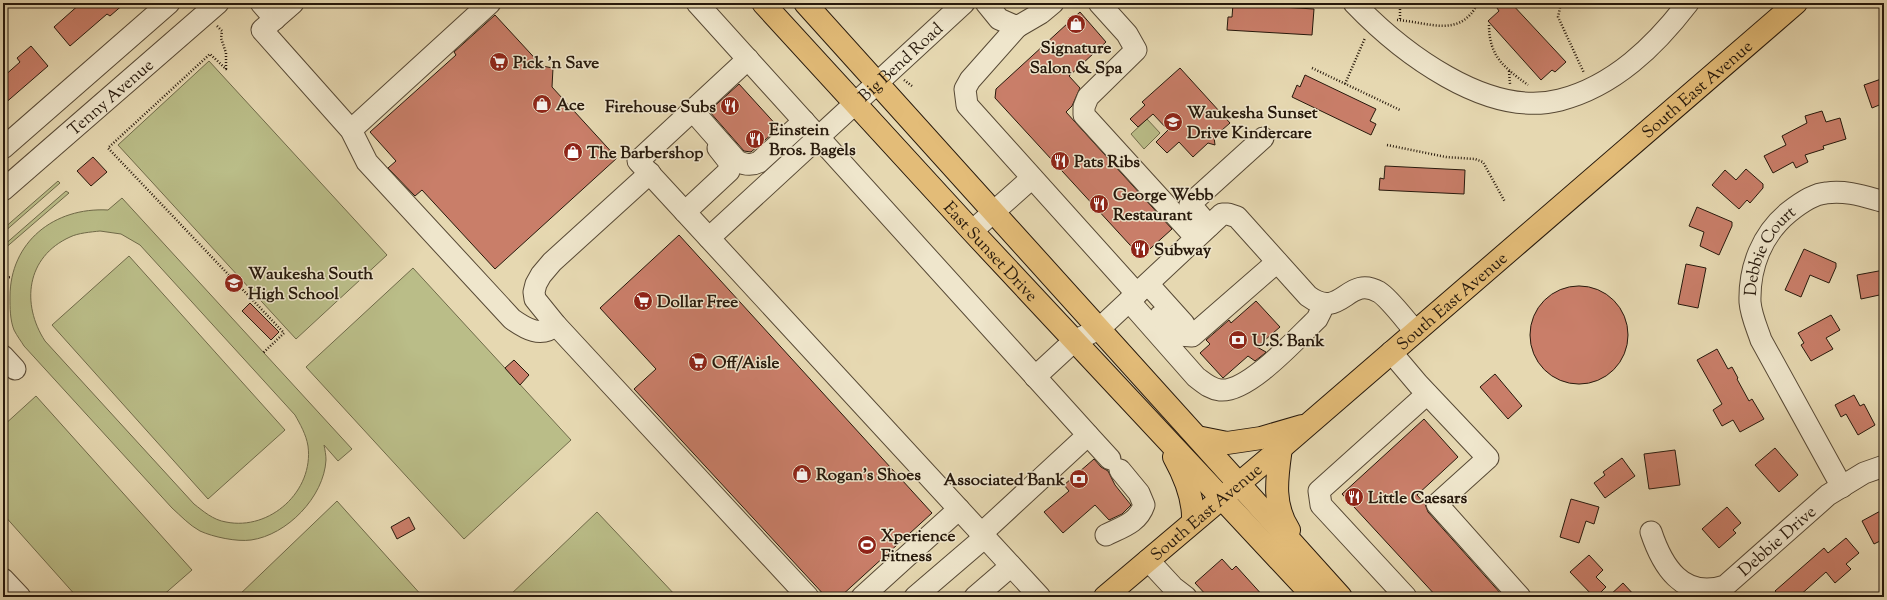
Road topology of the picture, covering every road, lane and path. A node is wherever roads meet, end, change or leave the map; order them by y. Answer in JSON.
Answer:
{"nodes":[{"id":1,"x":169,"y":3,"type":"edge"},
{"id":2,"x":218,"y":3,"type":"edge"},
{"id":3,"x":261,"y":3,"type":"edge"},
{"id":4,"x":293,"y":3,"type":"edge"},
{"id":5,"x":490,"y":3,"type":"edge"},
{"id":6,"x":697,"y":3,"type":"edge"},
{"id":7,"x":764,"y":3,"type":"edge"},
{"id":8,"x":964,"y":3,"type":"edge"},
{"id":9,"x":986,"y":3,"type":"edge"},
{"id":10,"x":1053,"y":3,"type":"edge"},
{"id":11,"x":1099,"y":3,"type":"edge"},
{"id":12,"x":1354,"y":3,"type":"edge"},
{"id":13,"x":1400,"y":3,"type":"edge"},
{"id":14,"x":1564,"y":3,"type":"edge"},
{"id":15,"x":1688,"y":3,"type":"edge"},
{"id":16,"x":1796,"y":3,"type":"edge"},
{"id":17,"x":809,"y":6,"type":"edge"},
{"id":18,"x":275,"y":19,"type":"junction"},
{"id":19,"x":1400,"y":20,"type":"dead end"},
{"id":20,"x":217,"y":25,"type":"dead end"},
{"id":21,"x":1489,"y":25,"type":"dead end"},
{"id":22,"x":1017,"y":27,"type":"junction"},
{"id":23,"x":748,"y":59,"type":"junction"},
{"id":24,"x":1312,"y":68,"type":"dead end"},
{"id":25,"x":1509,"y":71,"type":"junction"},
{"id":26,"x":1585,"y":77,"type":"dead end"},
{"id":27,"x":878,"y":83,"type":"junction"},
{"id":28,"x":1530,"y":86,"type":"dead end"},
{"id":29,"x":1513,"y":103,"type":"junction"},
{"id":30,"x":854,"y":104,"type":"junction"},
{"id":31,"x":1400,"y":110,"type":"dead end"},
{"id":32,"x":690,"y":113,"type":"junction"},
{"id":33,"x":811,"y":129,"type":"junction"},
{"id":34,"x":351,"y":130,"type":"junction"},
{"id":35,"x":1262,"y":138,"type":"dead end"},
{"id":36,"x":1387,"y":145,"type":"dead end"},
{"id":37,"x":3,"y":148,"type":"edge"},
{"id":38,"x":650,"y":173,"type":"junction"},
{"id":39,"x":1032,"y":178,"type":"junction"},
{"id":40,"x":3,"y":190,"type":"edge"},
{"id":41,"x":1881,"y":201,"type":"dead end"},
{"id":42,"x":1505,"y":202,"type":"dead end"},
{"id":43,"x":685,"y":212,"type":"junction"},
{"id":44,"x":994,"y":213,"type":"junction"},
{"id":45,"x":972,"y":231,"type":"junction"},
{"id":46,"x":1203,"y":232,"type":"junction"},
{"id":47,"x":709,"y":238,"type":"junction"},
{"id":48,"x":1277,"y":262,"type":"junction"},
{"id":49,"x":11,"y":277,"type":"dead end"},
{"id":50,"x":3,"y":278,"type":"edge"},
{"id":51,"x":1138,"y":293,"type":"junction"},
{"id":52,"x":1322,"y":304,"type":"junction"},
{"id":53,"x":556,"y":325,"type":"junction"},
{"id":54,"x":1099,"y":329,"type":"junction"},
{"id":55,"x":1415,"y":331,"type":"junction"},
{"id":56,"x":1074,"y":342,"type":"junction"},
{"id":57,"x":1391,"y":352,"type":"junction"},
{"id":58,"x":263,"y":353,"type":"dead end"},
{"id":59,"x":1035,"y":377,"type":"junction"},
{"id":60,"x":1427,"y":394,"type":"junction"},
{"id":61,"x":1307,"y":425,"type":"junction"},
{"id":62,"x":1088,"y":435,"type":"junction"},
{"id":63,"x":1197,"y":437,"type":"junction"},
{"id":64,"x":1166,"y":440,"type":"junction"},
{"id":65,"x":1281,"y":448,"type":"junction"},
{"id":66,"x":1884,"y":466,"type":"edge"},
{"id":67,"x":1239,"y":483,"type":"junction"},
{"id":68,"x":1842,"y":487,"type":"junction"},
{"id":69,"x":1220,"y":498,"type":"junction"},
{"id":70,"x":959,"y":509,"type":"junction"},
{"id":71,"x":1193,"y":521,"type":"junction"},
{"id":72,"x":1651,"y":532,"type":"dead end"},
{"id":73,"x":983,"y":535,"type":"junction"},
{"id":74,"x":1106,"y":535,"type":"dead end"},
{"id":75,"x":1148,"y":560,"type":"junction"},
{"id":76,"x":1312,"y":564,"type":"junction"},
{"id":77,"x":1011,"y":566,"type":"junction"},
{"id":78,"x":3,"y":579,"type":"edge"},
{"id":79,"x":1035,"y":595,"type":"edge"},
{"id":80,"x":20,"y":597,"type":"edge"},
{"id":81,"x":808,"y":597,"type":"edge"},
{"id":82,"x":862,"y":597,"type":"edge"},
{"id":83,"x":915,"y":597,"type":"edge"},
{"id":84,"x":975,"y":597,"type":"edge"},
{"id":85,"x":1105,"y":597,"type":"edge"},
{"id":86,"x":1186,"y":597,"type":"edge"},
{"id":87,"x":1314,"y":597,"type":"edge"},
{"id":88,"x":1341,"y":597,"type":"edge"},
{"id":89,"x":1406,"y":597,"type":"edge"},
{"id":90,"x":1520,"y":597,"type":"edge"}],
"edges":[{"from":1,"to":37,"type":"street","name":"Tenny Avenue"},
{"from":2,"to":40,"type":"street","name":"Tenny Avenue"},
{"from":3,"to":18,"type":"street"},
{"from":4,"to":18,"type":"street"},
{"from":5,"to":34,"type":"street"},
{"from":6,"to":23,"type":"street"},
{"from":7,"to":30,"type":"main road","name":"East Sunset Drive"},
{"from":8,"to":27,"type":"street","name":"Big Bend Road"},
{"from":9,"to":22,"type":"street"},
{"from":10,"to":22,"type":"street"},
{"from":11,"to":46,"type":"street"},
{"from":12,"to":29,"type":"street"},
{"from":13,"to":19,"type":"path"},
{"from":14,"to":26,"type":"path"},
{"from":15,"to":29,"type":"street"},
{"from":16,"to":55,"type":"main road","name":"South East Avenue"},
{"from":17,"to":27,"type":"main road","name":"East Sunset Drive"},
{"from":18,"to":34,"type":"street"},
{"from":20,"to":58,"type":"path"},
{"from":21,"to":25,"type":"path"},
{"from":22,"to":39,"type":"street"},
{"from":23,"to":32,"type":"street"},
{"from":23,"to":33,"type":"street"},
{"from":24,"to":31,"type":"path"},
{"from":25,"to":28,"type":"path"},
{"from":25,"to":29,"type":"path"},
{"from":27,"to":30,"type":"street","name":"Big Bend Road"},
{"from":27,"to":44,"type":"main road","name":"East Sunset Drive"},
{"from":30,"to":33,"type":"street","name":"Big Bend Road"},
{"from":30,"to":45,"type":"main road","name":"East Sunset Drive"},
{"from":32,"to":33,"type":"street"},
{"from":32,"to":38,"type":"street"},
{"from":32,"to":43,"type":"street"},
{"from":33,"to":47,"type":"street"},
{"from":33,"to":59,"type":"street"},
{"from":34,"to":53,"type":"street"},
{"from":35,"to":46,"type":"street"},
{"from":36,"to":42,"type":"path"},
{"from":38,"to":43,"type":"street"},
{"from":38,"to":53,"type":"street"},
{"from":39,"to":44,"type":"street"},
{"from":39,"to":51,"type":"street"},
{"from":41,"to":68,"type":"street","name":"Debbie Court"},
{"from":43,"to":47,"type":"street"},
{"from":44,"to":45,"type":"street"},
{"from":44,"to":54,"type":"main road","name":"East Sunset Drive"},
{"from":45,"to":56,"type":"main road","name":"East Sunset Drive"},
{"from":46,"to":48,"type":"street"},
{"from":46,"to":51,"type":"street"},
{"from":47,"to":70,"type":"street"},
{"from":48,"to":51,"type":"street"},
{"from":48,"to":52,"type":"street"},
{"from":49,"to":50,"type":"path"},
{"from":51,"to":52,"type":"street"},
{"from":51,"to":54,"type":"street"},
{"from":52,"to":55,"type":"street"},
{"from":53,"to":81,"type":"street"},
{"from":54,"to":56,"type":"street"},
{"from":54,"to":63,"type":"main road","name":"East Sunset Drive"},
{"from":55,"to":57,"type":"main road","name":"South East Avenue"},
{"from":56,"to":59,"type":"street"},
{"from":56,"to":64,"type":"main road","name":"East Sunset Drive"},
{"from":57,"to":60,"type":"street"},
{"from":57,"to":61,"type":"main road","name":"South East Avenue"},
{"from":59,"to":62,"type":"street"},
{"from":60,"to":89,"type":"street"},
{"from":60,"to":90,"type":"street"},
{"from":61,"to":63,"type":"main road"},
{"from":61,"to":65,"type":"main road","name":"South East Avenue"},
{"from":62,"to":73,"type":"street"},
{"from":62,"to":74,"type":"street"},
{"from":63,"to":67,"type":"main road","name":"East Sunset Drive"},
{"from":64,"to":69,"type":"main road","name":"East Sunset Drive"},
{"from":64,"to":71,"type":"main road"},
{"from":65,"to":67,"type":"main road","name":"South East Avenue"},
{"from":65,"to":76,"type":"main road"},
{"from":66,"to":68,"type":"street","name":"Debbie Drive"},
{"from":67,"to":69,"type":"main road","name":"South East Avenue"},
{"from":67,"to":76,"type":"main road","name":"East Sunset Drive"},
{"from":68,"to":72,"type":"street","name":"Debbie Drive"},
{"from":69,"to":71,"type":"main road","name":"South East Avenue"},
{"from":69,"to":87,"type":"main road","name":"East Sunset Drive"},
{"from":70,"to":73,"type":"street"},
{"from":70,"to":82,"type":"street"},
{"from":71,"to":75,"type":"main road","name":"South East Avenue"},
{"from":73,"to":77,"type":"street"},
{"from":73,"to":83,"type":"street"},
{"from":75,"to":85,"type":"main road","name":"South East Avenue"},
{"from":75,"to":86,"type":"street"},
{"from":76,"to":88,"type":"main road"},
{"from":77,"to":79,"type":"street"},
{"from":77,"to":84,"type":"street"},
{"from":78,"to":80,"type":"street"}]}
